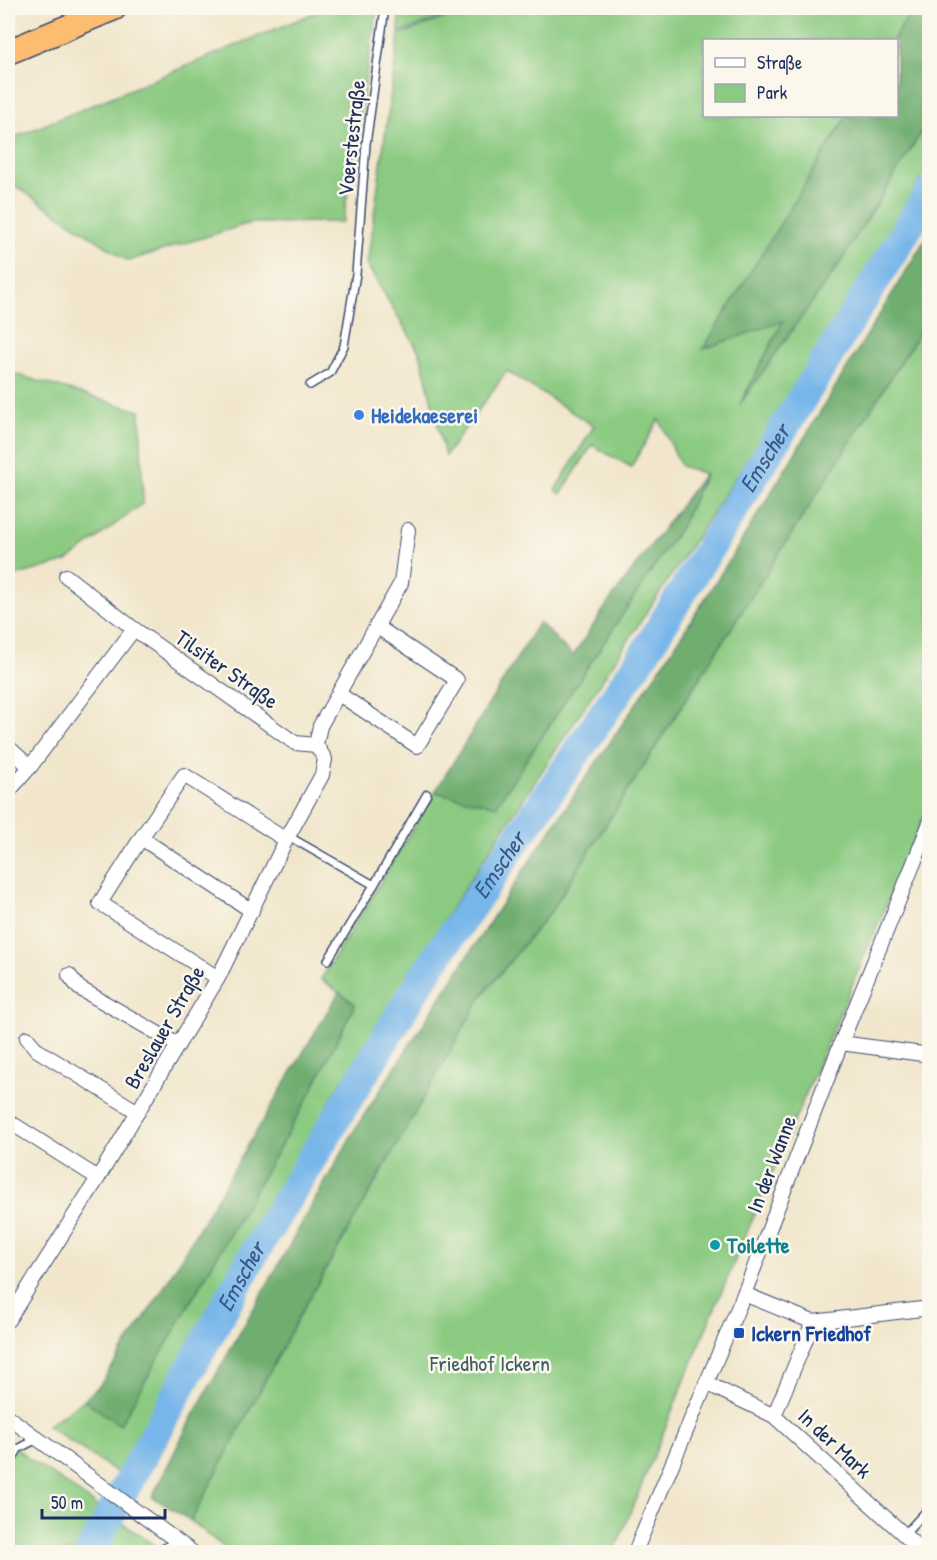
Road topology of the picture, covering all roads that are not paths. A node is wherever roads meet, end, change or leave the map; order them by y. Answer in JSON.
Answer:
{"nodes":[{"id":1,"x":114,"y":8,"type":"edge"},
{"id":2,"x":385,"y":8,"type":"edge"},
{"id":3,"x":8,"y":52,"type":"edge"},
{"id":4,"x":310,"y":385,"type":"dead end"},
{"id":5,"x":408,"y":530,"type":"dead end"},
{"id":6,"x":66,"y":576,"type":"dead end"},
{"id":7,"x":376,"y":626,"type":"junction"},
{"id":8,"x":134,"y":629,"type":"junction"},
{"id":9,"x":339,"y":694,"type":"junction"},
{"id":10,"x":316,"y":745,"type":"junction"},
{"id":11,"x":8,"y":747,"type":"edge"},
{"id":12,"x":30,"y":767,"type":"junction"},
{"id":13,"x":8,"y":792,"type":"edge"},
{"id":14,"x":427,"y":794,"type":"dead end"},
{"id":15,"x":929,"y":826,"type":"edge"},
{"id":16,"x":141,"y":838,"type":"junction"},
{"id":17,"x":287,"y":838,"type":"junction"},
{"id":18,"x":374,"y":885,"type":"junction"},
{"id":19,"x":252,"y":911,"type":"junction"},
{"id":20,"x":328,"y":960,"type":"dead end"},
{"id":21,"x":69,"y":975,"type":"dead end"},
{"id":22,"x":218,"y":978,"type":"junction"},
{"id":23,"x":27,"y":1038,"type":"dead end"},
{"id":24,"x":841,"y":1043,"type":"junction"},
{"id":25,"x":178,"y":1045,"type":"junction"},
{"id":26,"x":930,"y":1055,"type":"edge"},
{"id":27,"x":138,"y":1112,"type":"junction"},
{"id":28,"x":8,"y":1121,"type":"edge"},
{"id":29,"x":98,"y":1178,"type":"junction"},
{"id":30,"x":744,"y":1294,"type":"junction"},
{"id":31,"x":930,"y":1308,"type":"edge"},
{"id":32,"x":8,"y":1320,"type":"edge"},
{"id":33,"x":813,"y":1322,"type":"junction"},
{"id":34,"x":706,"y":1383,"type":"junction"},
{"id":35,"x":774,"y":1416,"type":"junction"},
{"id":36,"x":8,"y":1417,"type":"edge"},
{"id":37,"x":37,"y":1439,"type":"junction"},
{"id":38,"x":8,"y":1468,"type":"edge"},
{"id":39,"x":930,"y":1507,"type":"edge"},
{"id":40,"x":904,"y":1535,"type":"junction"},
{"id":41,"x":176,"y":1541,"type":"junction"},
{"id":42,"x":158,"y":1552,"type":"edge"},
{"id":43,"x":192,"y":1552,"type":"edge"},
{"id":44,"x":635,"y":1552,"type":"edge"},
{"id":45,"x":923,"y":1552,"type":"edge"}],
"edges":[{"from":1,"to":3,"type":"highway"},
{"from":2,"to":4,"type":"lane","name":"Voerstestraße"},
{"from":5,"to":7,"type":"street"},
{"from":6,"to":8,"type":"street","name":"Tilsiter Straße"},
{"from":7,"to":9,"type":"street"},
{"from":7,"to":9,"type":"street"},
{"from":8,"to":10,"type":"street","name":"Tilsiter Straße"},
{"from":8,"to":12,"type":"street"},
{"from":9,"to":10,"type":"street"},
{"from":10,"to":17,"type":"street","name":"Breslauer Straße"},
{"from":11,"to":12,"type":"street"},
{"from":12,"to":13,"type":"street"},
{"from":14,"to":18,"type":"lane"},
{"from":15,"to":24,"type":"street","name":"In der Wanne"},
{"from":16,"to":17,"type":"street"},
{"from":16,"to":19,"type":"street"},
{"from":16,"to":22,"type":"street"},
{"from":17,"to":18,"type":"lane"},
{"from":17,"to":19,"type":"street","name":"Breslauer Straße"},
{"from":18,"to":20,"type":"lane"},
{"from":19,"to":22,"type":"street","name":"Breslauer Straße"},
{"from":21,"to":25,"type":"street"},
{"from":22,"to":25,"type":"street","name":"Breslauer Straße"},
{"from":23,"to":27,"type":"street"},
{"from":24,"to":26,"type":"street"},
{"from":24,"to":30,"type":"street","name":"In der Wanne"},
{"from":25,"to":27,"type":"street","name":"Breslauer Straße"},
{"from":27,"to":29,"type":"street","name":"Breslauer Straße"},
{"from":28,"to":29,"type":"street"},
{"from":29,"to":32,"type":"street","name":"Breslauer Straße"},
{"from":30,"to":33,"type":"street"},
{"from":30,"to":34,"type":"street","name":"In der Wanne"},
{"from":31,"to":33,"type":"street"},
{"from":33,"to":35,"type":"street"},
{"from":34,"to":35,"type":"street","name":"In der Mark"},
{"from":34,"to":44,"type":"street","name":"In der Wanne"},
{"from":35,"to":40,"type":"street","name":"In der Mark"},
{"from":36,"to":37,"type":"street"},
{"from":37,"to":38,"type":"lane"},
{"from":37,"to":41,"type":"street"},
{"from":39,"to":40,"type":"lane"},
{"from":40,"to":45,"type":"street","name":"In der Mark"},
{"from":41,"to":42,"type":"lane"},
{"from":41,"to":43,"type":"street"}]}
